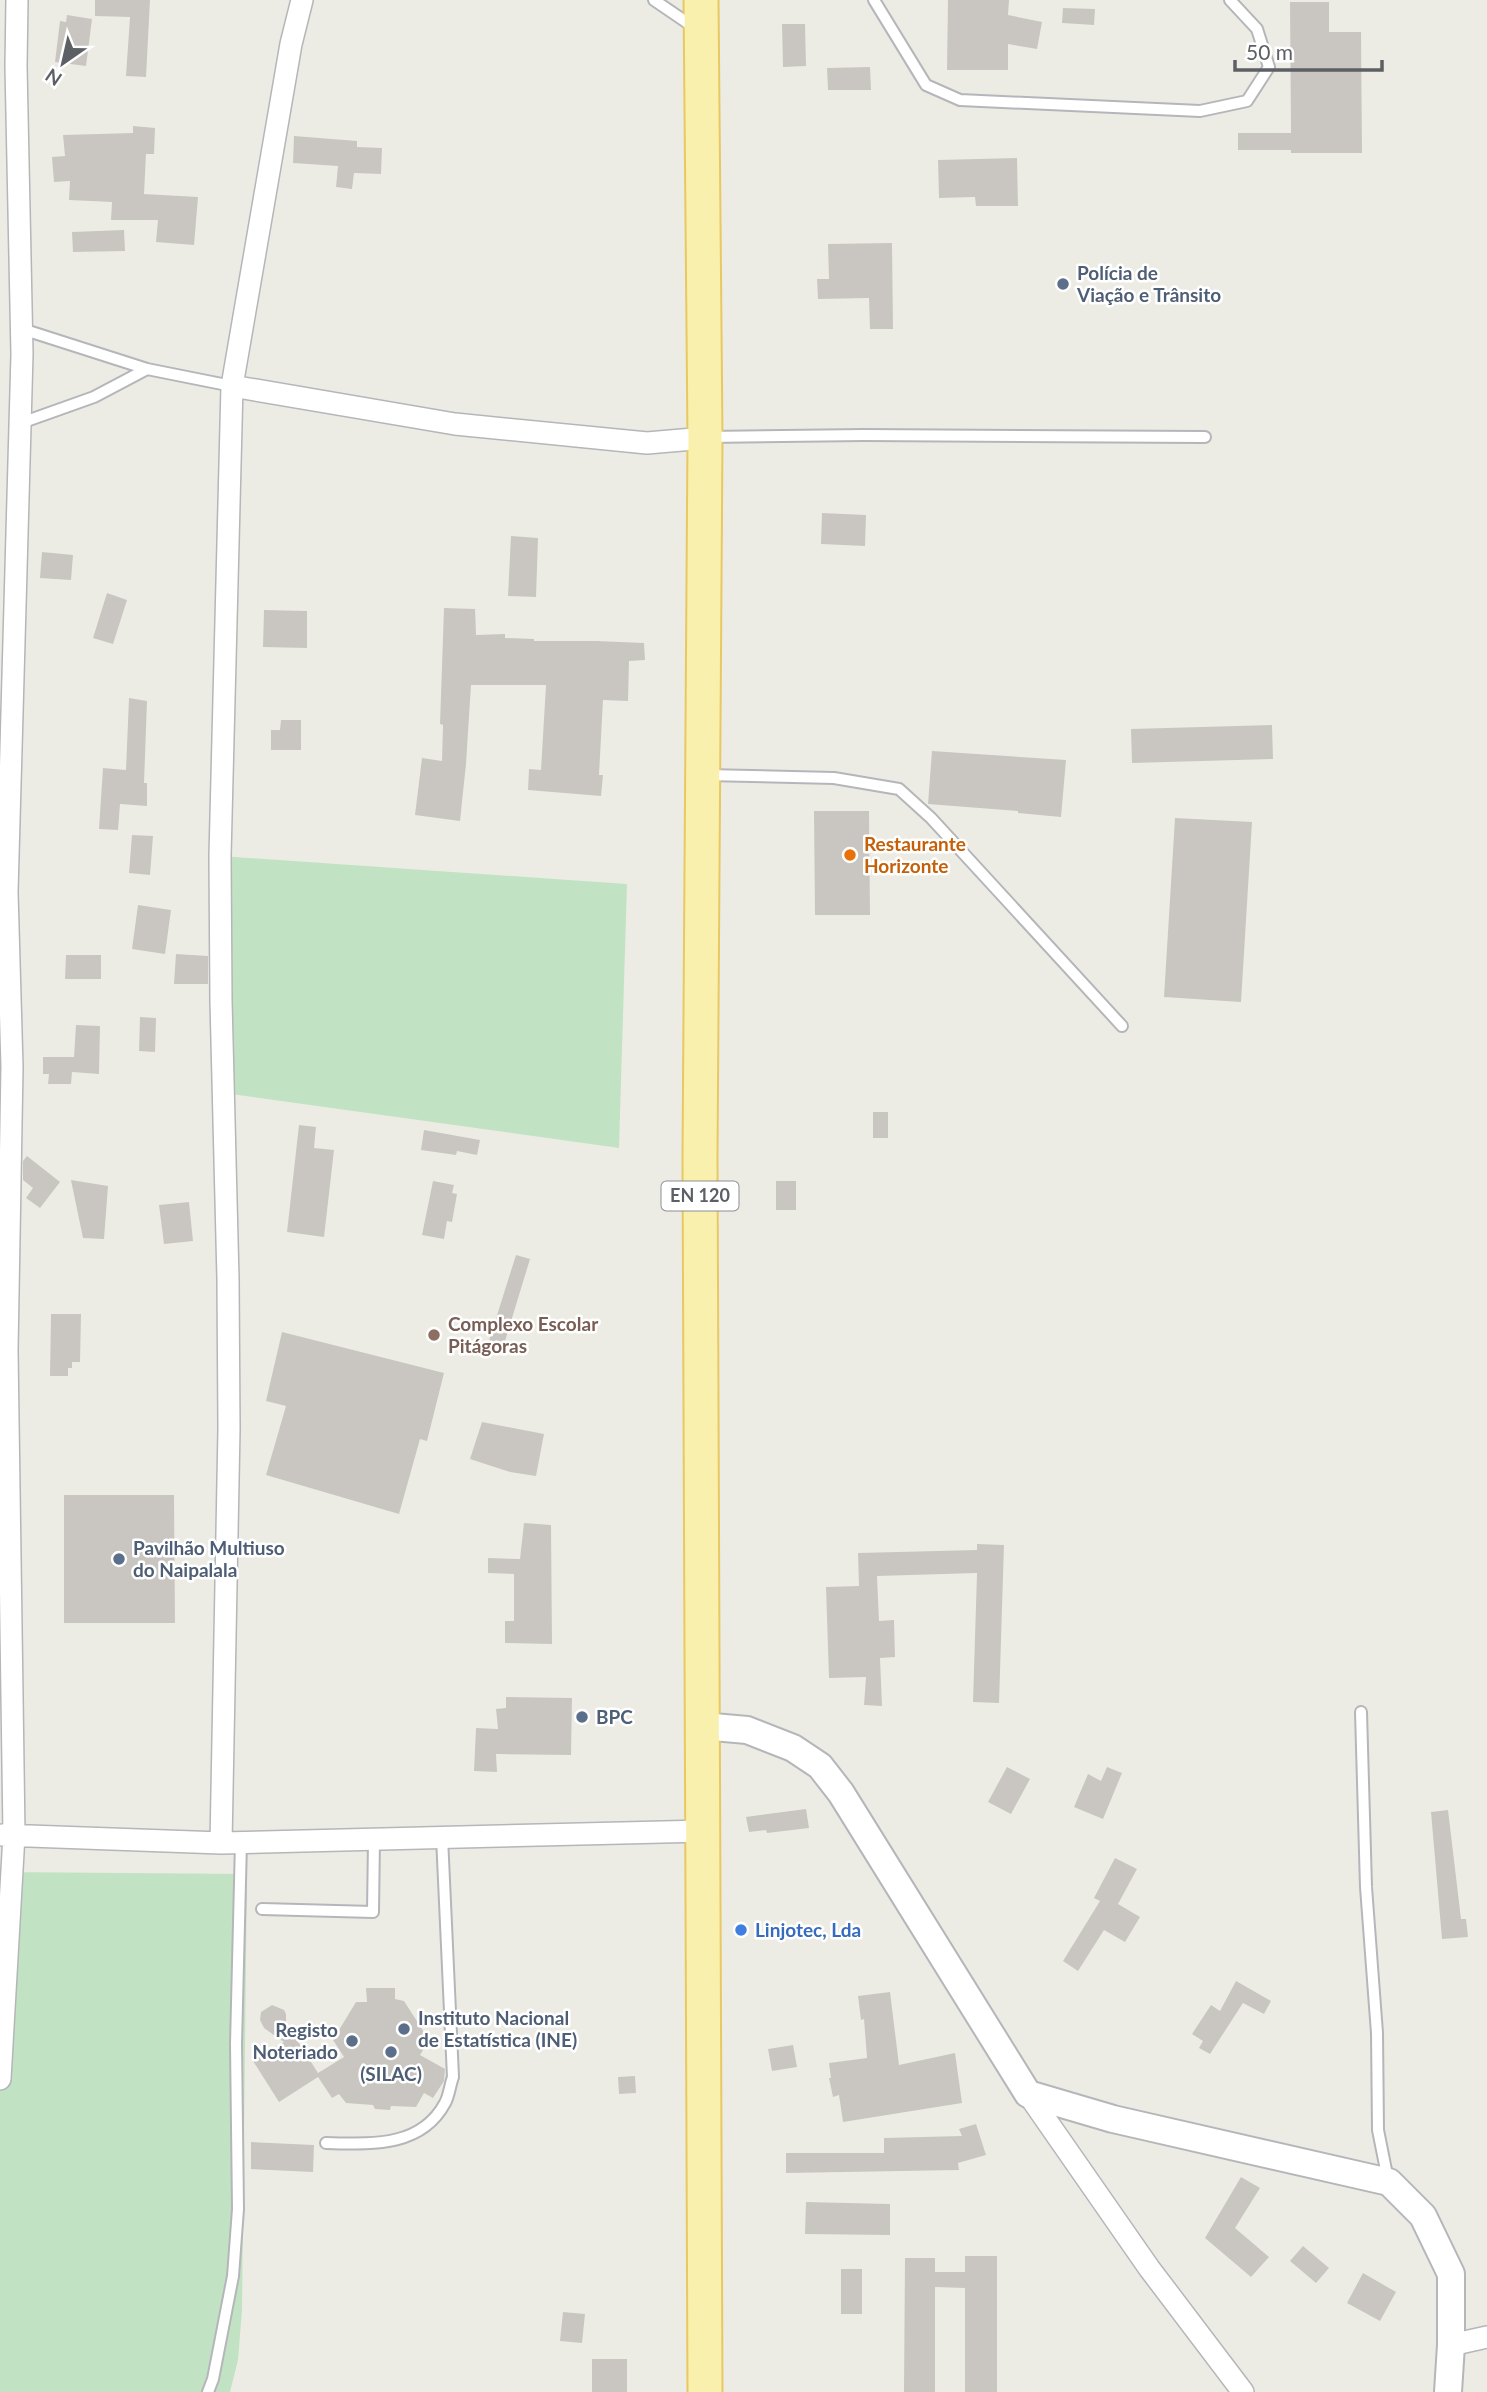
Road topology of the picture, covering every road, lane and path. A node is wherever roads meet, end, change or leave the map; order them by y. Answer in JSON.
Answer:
{"nodes":[{"id":1,"x":17,"y":0,"type":"edge"},
{"id":2,"x":302,"y":0,"type":"edge"},
{"id":3,"x":654,"y":0,"type":"edge"},
{"id":4,"x":874,"y":0,"type":"edge"},
{"id":5,"x":1230,"y":0,"type":"edge"},
{"id":6,"x":701,"y":16,"type":"edge"},
{"id":7,"x":22,"y":328,"type":"junction"},
{"id":8,"x":147,"y":369,"type":"junction"},
{"id":9,"x":232,"y":386,"type":"junction"},
{"id":10,"x":21,"y":423,"type":"junction"},
{"id":11,"x":1205,"y":437,"type":"dead end"},
{"id":12,"x":705,"y":438,"type":"junction"},
{"id":13,"x":702,"y":774,"type":"junction"},
{"id":14,"x":4,"y":892,"type":"edge"},
{"id":15,"x":1122,"y":1026,"type":"dead end"},
{"id":16,"x":1361,"y":1712,"type":"dead end"},
{"id":17,"x":702,"y":1726,"type":"junction"},
{"id":18,"x":704,"y":1831,"type":"junction"},
{"id":19,"x":7,"y":1835,"type":"edge"},
{"id":20,"x":442,"y":1837,"type":"junction"},
{"id":21,"x":374,"y":1839,"type":"junction"},
{"id":22,"x":231,"y":1842,"type":"junction"},
{"id":23,"x":262,"y":1909,"type":"dead end"},
{"id":24,"x":0,"y":2079,"type":"edge"},
{"id":25,"x":1028,"y":2094,"type":"junction"},
{"id":26,"x":327,"y":2143,"type":"dead end"},
{"id":27,"x":1389,"y":2182,"type":"junction"},
{"id":28,"x":1487,"y":2337,"type":"edge"},
{"id":29,"x":1451,"y":2345,"type":"junction"},
{"id":30,"x":208,"y":2392,"type":"edge"},
{"id":31,"x":705,"y":2392,"type":"edge"},
{"id":32,"x":1243,"y":2392,"type":"edge"},
{"id":33,"x":1448,"y":2392,"type":"edge"}],
"edges":[{"from":1,"to":7,"type":"street"},
{"from":2,"to":9,"type":"street"},
{"from":3,"to":6,"type":"lane"},
{"from":4,"to":5,"type":"lane"},
{"from":6,"to":12,"type":"main road","number":"EN 120"},
{"from":7,"to":8,"type":"lane"},
{"from":7,"to":10,"type":"street"},
{"from":8,"to":9,"type":"lane"},
{"from":8,"to":10,"type":"lane"},
{"from":9,"to":12,"type":"street"},
{"from":9,"to":22,"type":"street"},
{"from":10,"to":14,"type":"street"},
{"from":11,"to":12,"type":"lane"},
{"from":12,"to":13,"type":"main road","number":"EN 120"},
{"from":13,"to":15,"type":"lane"},
{"from":13,"to":17,"type":"main road","number":"EN 120"},
{"from":14,"to":19,"type":"street"},
{"from":16,"to":27,"type":"lane"},
{"from":17,"to":18,"type":"main road","number":"EN 120"},
{"from":17,"to":25,"type":"street"},
{"from":18,"to":20,"type":"street"},
{"from":18,"to":31,"type":"main road","number":"EN 120"},
{"from":19,"to":22,"type":"street"},
{"from":19,"to":24,"type":"street"},
{"from":20,"to":21,"type":"street"},
{"from":20,"to":26,"type":"lane"},
{"from":21,"to":22,"type":"street"},
{"from":21,"to":23,"type":"lane"},
{"from":22,"to":30,"type":"lane"},
{"from":25,"to":27,"type":"street"},
{"from":25,"to":32,"type":"street"},
{"from":27,"to":29,"type":"street"},
{"from":28,"to":29,"type":"street"},
{"from":29,"to":33,"type":"street"}]}
